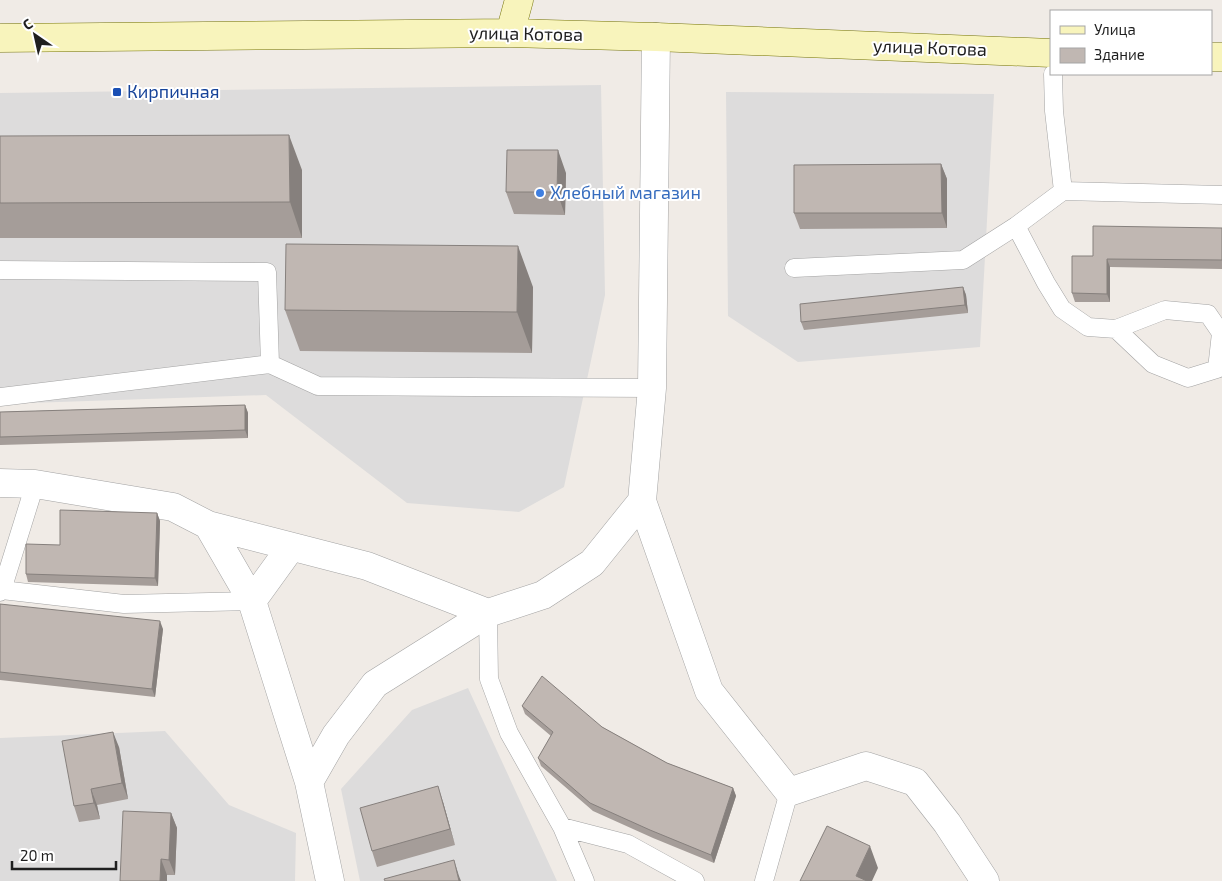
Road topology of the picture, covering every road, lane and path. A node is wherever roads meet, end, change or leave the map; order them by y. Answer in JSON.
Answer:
{"nodes":[{"id":1,"x":519,"y":0,"type":"edge"},
{"id":2,"x":510,"y":33,"type":"junction"},
{"id":3,"x":656,"y":37,"type":"junction"},
{"id":4,"x":0,"y":38,"type":"edge"},
{"id":5,"x":1050,"y":53,"type":"edge"},
{"id":6,"x":1053,"y":75,"type":"edge"},
{"id":7,"x":1063,"y":191,"type":"junction"},
{"id":8,"x":1222,"y":195,"type":"edge"},
{"id":9,"x":1016,"y":226,"type":"junction"},
{"id":10,"x":794,"y":268,"type":"dead end"},
{"id":11,"x":0,"y":270,"type":"edge"},
{"id":12,"x":1116,"y":329,"type":"junction"},
{"id":13,"x":270,"y":364,"type":"junction"},
{"id":14,"x":652,"y":388,"type":"junction"},
{"id":15,"x":0,"y":397,"type":"edge"},
{"id":16,"x":0,"y":483,"type":"edge"},
{"id":17,"x":35,"y":484,"type":"junction"},
{"id":18,"x":642,"y":501,"type":"junction"},
{"id":19,"x":208,"y":525,"type":"junction"},
{"id":20,"x":291,"y":547,"type":"junction"},
{"id":21,"x":1,"y":591,"type":"edge"},
{"id":22,"x":252,"y":601,"type":"junction"},
{"id":23,"x":488,"y":613,"type":"junction"},
{"id":24,"x":309,"y":782,"type":"junction"},
{"id":25,"x":788,"y":792,"type":"junction"},
{"id":26,"x":562,"y":827,"type":"junction"},
{"id":27,"x":330,"y":881,"type":"edge"},
{"id":28,"x":585,"y":881,"type":"edge"},
{"id":29,"x":695,"y":881,"type":"edge"},
{"id":30,"x":764,"y":881,"type":"edge"},
{"id":31,"x":986,"y":881,"type":"edge"}],
"edges":[{"from":1,"to":2,"type":"street"},
{"from":2,"to":3,"type":"street","name":"улица Котова"},
{"from":2,"to":4,"type":"street","name":"улица Котова"},
{"from":3,"to":5,"type":"street","name":"улица Котова"},
{"from":3,"to":14,"type":"street"},
{"from":6,"to":7,"type":"lane"},
{"from":7,"to":8,"type":"lane"},
{"from":7,"to":9,"type":"lane"},
{"from":9,"to":10,"type":"lane"},
{"from":9,"to":12,"type":"lane"},
{"from":11,"to":13,"type":"lane"},
{"from":12,"to":12,"type":"lane"},
{"from":13,"to":14,"type":"lane"},
{"from":13,"to":15,"type":"lane"},
{"from":14,"to":18,"type":"street"},
{"from":16,"to":17,"type":"street"},
{"from":17,"to":19,"type":"street"},
{"from":17,"to":21,"type":"lane"},
{"from":18,"to":23,"type":"street"},
{"from":18,"to":25,"type":"street"},
{"from":19,"to":20,"type":"street"},
{"from":19,"to":22,"type":"street"},
{"from":20,"to":22,"type":"street"},
{"from":20,"to":23,"type":"street"},
{"from":21,"to":22,"type":"lane"},
{"from":22,"to":24,"type":"street"},
{"from":23,"to":24,"type":"street"},
{"from":23,"to":26,"type":"lane"},
{"from":24,"to":27,"type":"street"},
{"from":25,"to":30,"type":"lane"},
{"from":25,"to":31,"type":"street"},
{"from":26,"to":28,"type":"lane"},
{"from":26,"to":29,"type":"lane"}]}
